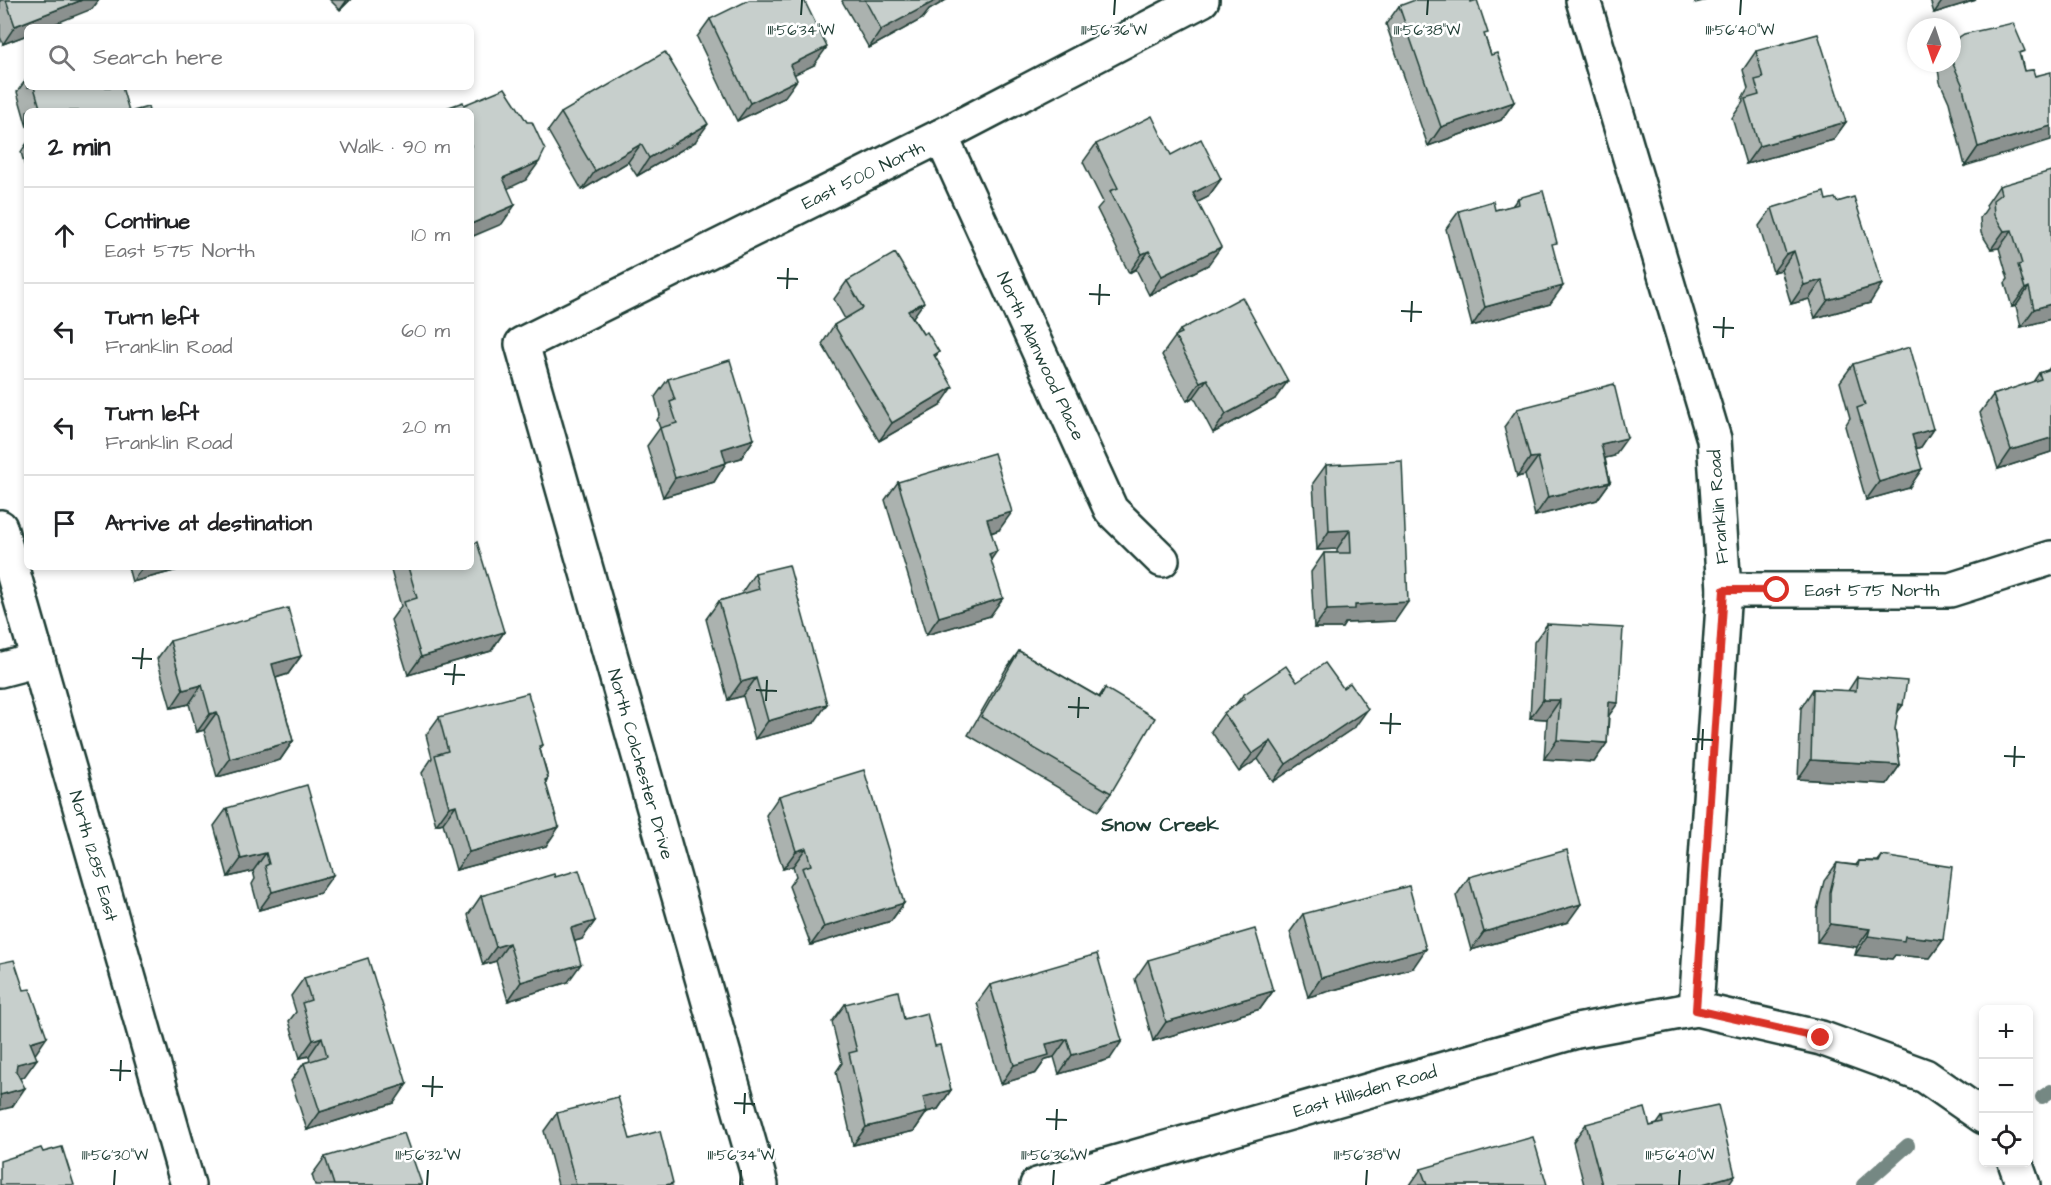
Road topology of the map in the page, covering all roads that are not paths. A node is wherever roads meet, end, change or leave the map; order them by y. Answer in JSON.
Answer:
{"nodes":[{"id":1,"x":1202,"y":0,"type":"edge"},
{"id":2,"x":1583,"y":0,"type":"edge"},
{"id":3,"x":940,"y":136,"type":"junction"},
{"id":4,"x":522,"y":344,"type":"joint"},
{"id":5,"x":0,"y":527,"type":"edge"},
{"id":6,"x":2051,"y":558,"type":"edge"},
{"id":7,"x":1162,"y":560,"type":"dead end"},
{"id":8,"x":1724,"y":590,"type":"junction"},
{"id":9,"x":38,"y":660,"type":"junction"},
{"id":10,"x":0,"y":670,"type":"edge"},
{"id":11,"x":1696,"y":1010,"type":"junction"},
{"id":12,"x":1979,"y":1114,"type":"edge"},
{"id":13,"x":2017,"y":1167,"type":"edge"},
{"id":14,"x":188,"y":1185,"type":"edge"},
{"id":15,"x":761,"y":1185,"type":"edge"},
{"id":16,"x":1037,"y":1185,"type":"edge"},
{"id":17,"x":2023,"y":1185,"type":"edge"}],
"edges":[{"from":1,"to":3,"type":"street","name":"East 500 North"},
{"from":2,"to":8,"type":"street","name":"Franklin Road"},
{"from":3,"to":4,"type":"street","name":"East 500 North"},
{"from":3,"to":7,"type":"street","name":"North Alanwood Place"},
{"from":4,"to":15,"type":"street","name":"North Colchester Drive"},
{"from":5,"to":9,"type":"street","name":"North 1285 East"},
{"from":6,"to":8,"type":"street","name":"East 575 North"},
{"from":8,"to":11,"type":"street","name":"Franklin Road"},
{"from":9,"to":10,"type":"street"},
{"from":9,"to":14,"type":"street","name":"North 1285 East"},
{"from":11,"to":12,"type":"street"},
{"from":11,"to":16,"type":"street","name":"East Hillsden Road"},
{"from":13,"to":17,"type":"street"}]}
